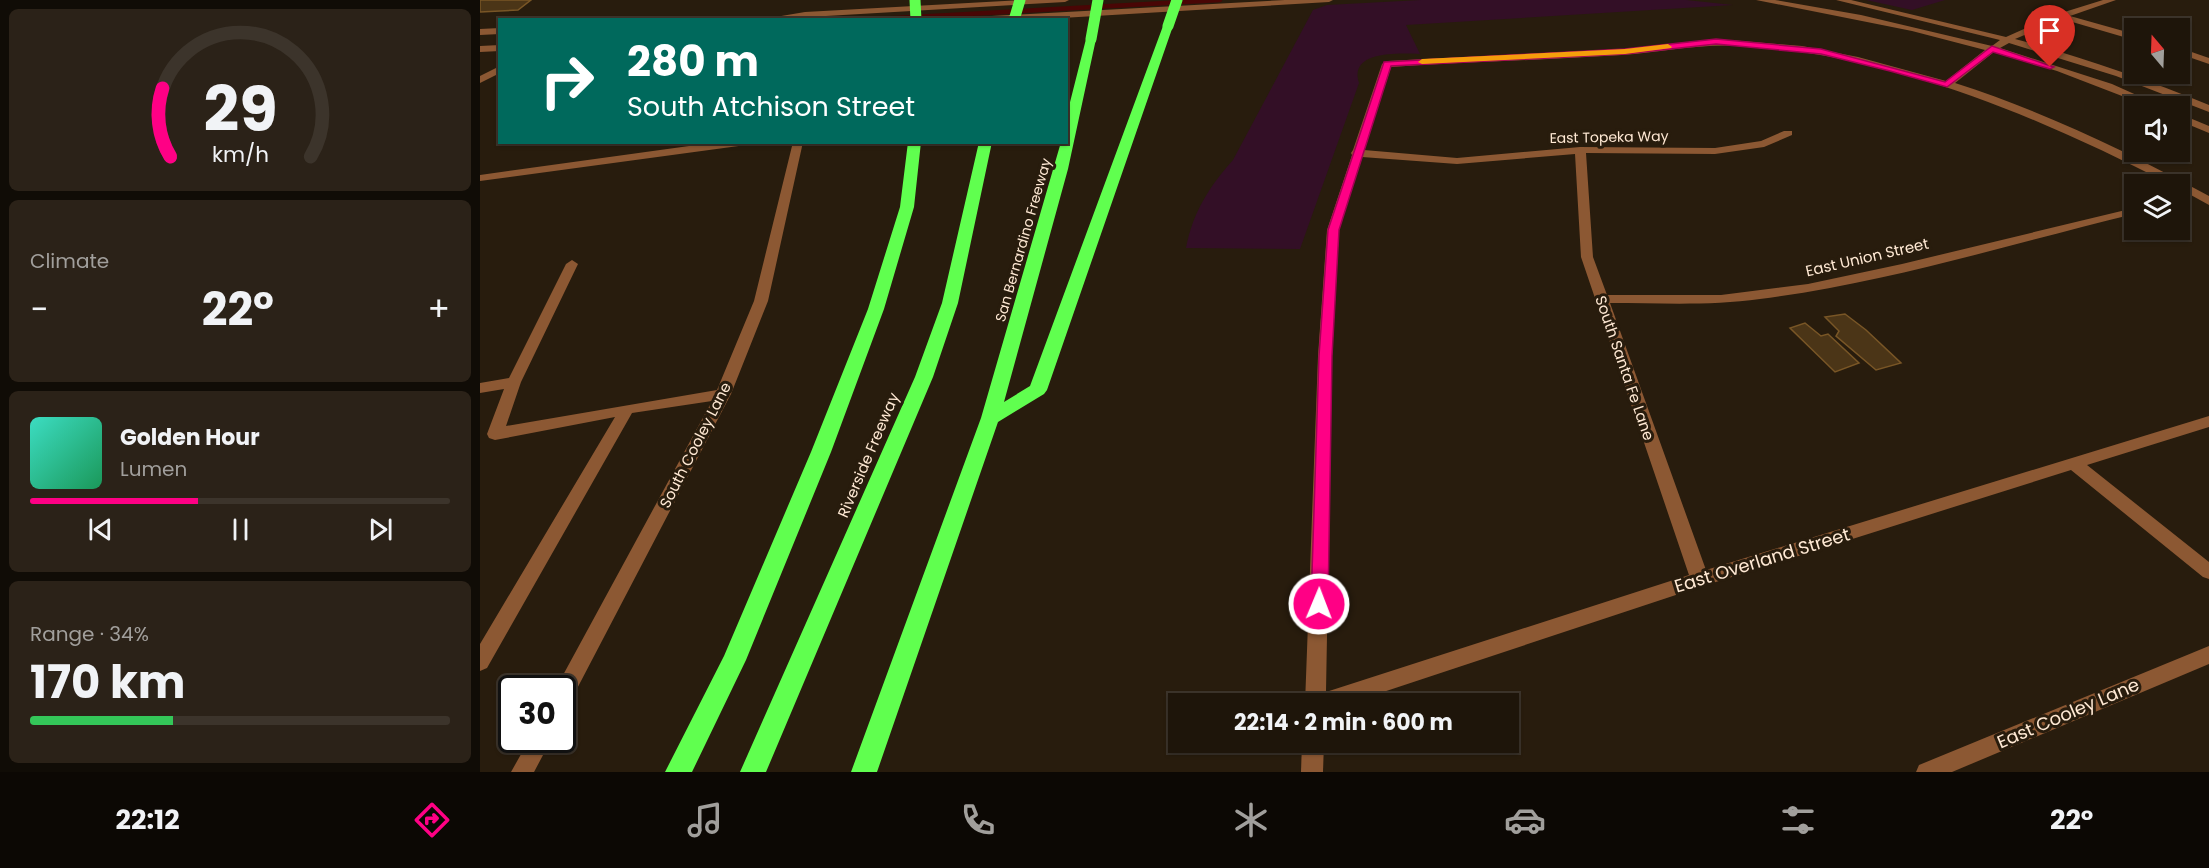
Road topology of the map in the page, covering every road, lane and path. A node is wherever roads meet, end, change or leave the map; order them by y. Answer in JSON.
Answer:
{"nodes":[{"id":1,"x":915,"y":0,"type":"edge"},
{"id":2,"x":1020,"y":0,"type":"edge"},
{"id":3,"x":1065,"y":0,"type":"edge"},
{"id":4,"x":1098,"y":0,"type":"edge"},
{"id":5,"x":1178,"y":0,"type":"edge"},
{"id":6,"x":1329,"y":0,"type":"edge"},
{"id":7,"x":1760,"y":0,"type":"edge"},
{"id":8,"x":1840,"y":0,"type":"edge"},
{"id":9,"x":2112,"y":0,"type":"edge"},
{"id":10,"x":2061,"y":15,"type":"junction"},
{"id":11,"x":804,"y":17,"type":"edge"},
{"id":12,"x":915,"y":18,"type":"edge"},
{"id":13,"x":1010,"y":18,"type":"edge"},
{"id":14,"x":1015,"y":18,"type":"edge"},
{"id":15,"x":498,"y":31,"type":"edge"},
{"id":16,"x":480,"y":32,"type":"edge"},
{"id":17,"x":2124,"y":34,"type":"edge"},
{"id":18,"x":2009,"y":40,"type":"junction"},
{"id":19,"x":498,"y":48,"type":"edge"},
{"id":20,"x":480,"y":49,"type":"edge"},
{"id":21,"x":1992,"y":49,"type":"junction"},
{"id":22,"x":2190,"y":54,"type":"edge"},
{"id":23,"x":2209,"y":61,"type":"edge"},
{"id":24,"x":480,"y":67,"type":"edge"},
{"id":25,"x":498,"y":67,"type":"edge"},
{"id":26,"x":498,"y":68,"type":"edge"},
{"id":27,"x":480,"y":80,"type":"edge"},
{"id":28,"x":1947,"y":85,"type":"junction"},
{"id":29,"x":2130,"y":96,"type":"edge"},
{"id":30,"x":2209,"y":109,"type":"edge"},
{"id":31,"x":2190,"y":121,"type":"edge"},
{"id":32,"x":2209,"y":130,"type":"edge"},
{"id":33,"x":1788,"y":133,"type":"dead end"},
{"id":34,"x":1068,"y":137,"type":"edge"},
{"id":35,"x":731,"y":144,"type":"edge"},
{"id":36,"x":798,"y":144,"type":"edge"},
{"id":37,"x":915,"y":144,"type":"edge"},
{"id":38,"x":986,"y":144,"type":"edge"},
{"id":39,"x":1066,"y":144,"type":"edge"},
{"id":40,"x":1580,"y":150,"type":"junction"},
{"id":41,"x":1356,"y":153,"type":"junction"},
{"id":42,"x":2157,"y":174,"type":"edge"},
{"id":43,"x":480,"y":178,"type":"edge"},
{"id":44,"x":2190,"y":190,"type":"edge"},
{"id":45,"x":2205,"y":198,"type":"edge"},
{"id":46,"x":2190,"y":200,"type":"edge"},
{"id":47,"x":2124,"y":213,"type":"edge"},
{"id":48,"x":572,"y":264,"type":"dead end"},
{"id":49,"x":1601,"y":299,"type":"junction"},
{"id":50,"x":514,"y":382,"type":"junction"},
{"id":51,"x":480,"y":388,"type":"edge"},
{"id":52,"x":723,"y":394,"type":"junction"},
{"id":53,"x":627,"y":409,"type":"junction"},
{"id":54,"x":990,"y":418,"type":"junction"},
{"id":55,"x":2209,"y":421,"type":"edge"},
{"id":56,"x":2075,"y":464,"type":"junction"},
{"id":57,"x":2209,"y":572,"type":"edge"},
{"id":58,"x":1700,"y":579,"type":"junction"},
{"id":59,"x":2209,"y":655,"type":"edge"},
{"id":60,"x":480,"y":662,"type":"edge"},
{"id":61,"x":574,"y":675,"type":"edge"},
{"id":62,"x":1316,"y":693,"type":"edge"},
{"id":63,"x":1350,"y":693,"type":"edge"},
{"id":64,"x":533,"y":753,"type":"edge"},
{"id":65,"x":1313,"y":753,"type":"edge"},
{"id":66,"x":522,"y":772,"type":"edge"},
{"id":67,"x":678,"y":772,"type":"edge"},
{"id":68,"x":753,"y":772,"type":"edge"},
{"id":69,"x":864,"y":772,"type":"edge"},
{"id":70,"x":1312,"y":772,"type":"edge"},
{"id":71,"x":1927,"y":772,"type":"edge"}],
"edges":[{"from":1,"to":12,"type":"highway","bridge":true},
{"from":2,"to":14,"type":"highway","bridge":true},
{"from":3,"to":11,"type":"street"},
{"from":4,"to":34,"type":"highway","name":"San Bernardino Freeway","bridge":true},
{"from":5,"to":54,"type":"highway","bridge":true},
{"from":6,"to":13,"type":"street"},
{"from":7,"to":21,"type":"street"},
{"from":8,"to":18,"type":"street"},
{"from":9,"to":10,"type":"street"},
{"from":10,"to":17,"type":"street"},
{"from":10,"to":18,"type":"street"},
{"from":15,"to":16,"type":"street"},
{"from":18,"to":21,"type":"street"},
{"from":18,"to":30,"type":"street"},
{"from":19,"to":20,"type":"street"},
{"from":21,"to":28,"type":"street"},
{"from":21,"to":29,"type":"street"},
{"from":22,"to":23,"type":"street"},
{"from":24,"to":25,"type":"street"},
{"from":26,"to":27,"type":"street"},
{"from":28,"to":41,"type":"street"},
{"from":28,"to":42,"type":"street"},
{"from":31,"to":32,"type":"street"},
{"from":33,"to":40,"type":"street","name":"East Topeka Way"},
{"from":35,"to":43,"type":"street"},
{"from":36,"to":52,"type":"street","name":"South Cooley Lane"},
{"from":37,"to":67,"type":"highway"},
{"from":38,"to":68,"type":"highway","name":"Riverside Freeway"},
{"from":39,"to":54,"type":"highway","name":"San Bernardino Freeway","bridge":true},
{"from":40,"to":41,"type":"street","name":"East Topeka Way"},
{"from":40,"to":49,"type":"street","name":"South Santa Fe Lane"},
{"from":41,"to":62,"type":"street"},
{"from":44,"to":45,"type":"street"},
{"from":45,"to":46,"type":"street"},
{"from":47,"to":49,"type":"street","name":"East Union Street"},
{"from":48,"to":50,"type":"street"},
{"from":49,"to":58,"type":"street","name":"South Santa Fe Lane"},
{"from":50,"to":51,"type":"street"},
{"from":50,"to":53,"type":"street"},
{"from":52,"to":53,"type":"street"},
{"from":52,"to":61,"type":"street","name":"South Cooley Lane"},
{"from":53,"to":60,"type":"street"},
{"from":54,"to":69,"type":"highway"},
{"from":55,"to":56,"type":"street","name":"East Overland Street"},
{"from":56,"to":57,"type":"street"},
{"from":56,"to":58,"type":"street","name":"East Overland Street"},
{"from":58,"to":63,"type":"street","name":"East Overland Street"},
{"from":59,"to":71,"type":"street","name":"East Cooley Lane"},
{"from":64,"to":66,"type":"street"},
{"from":65,"to":70,"type":"street"}]}
